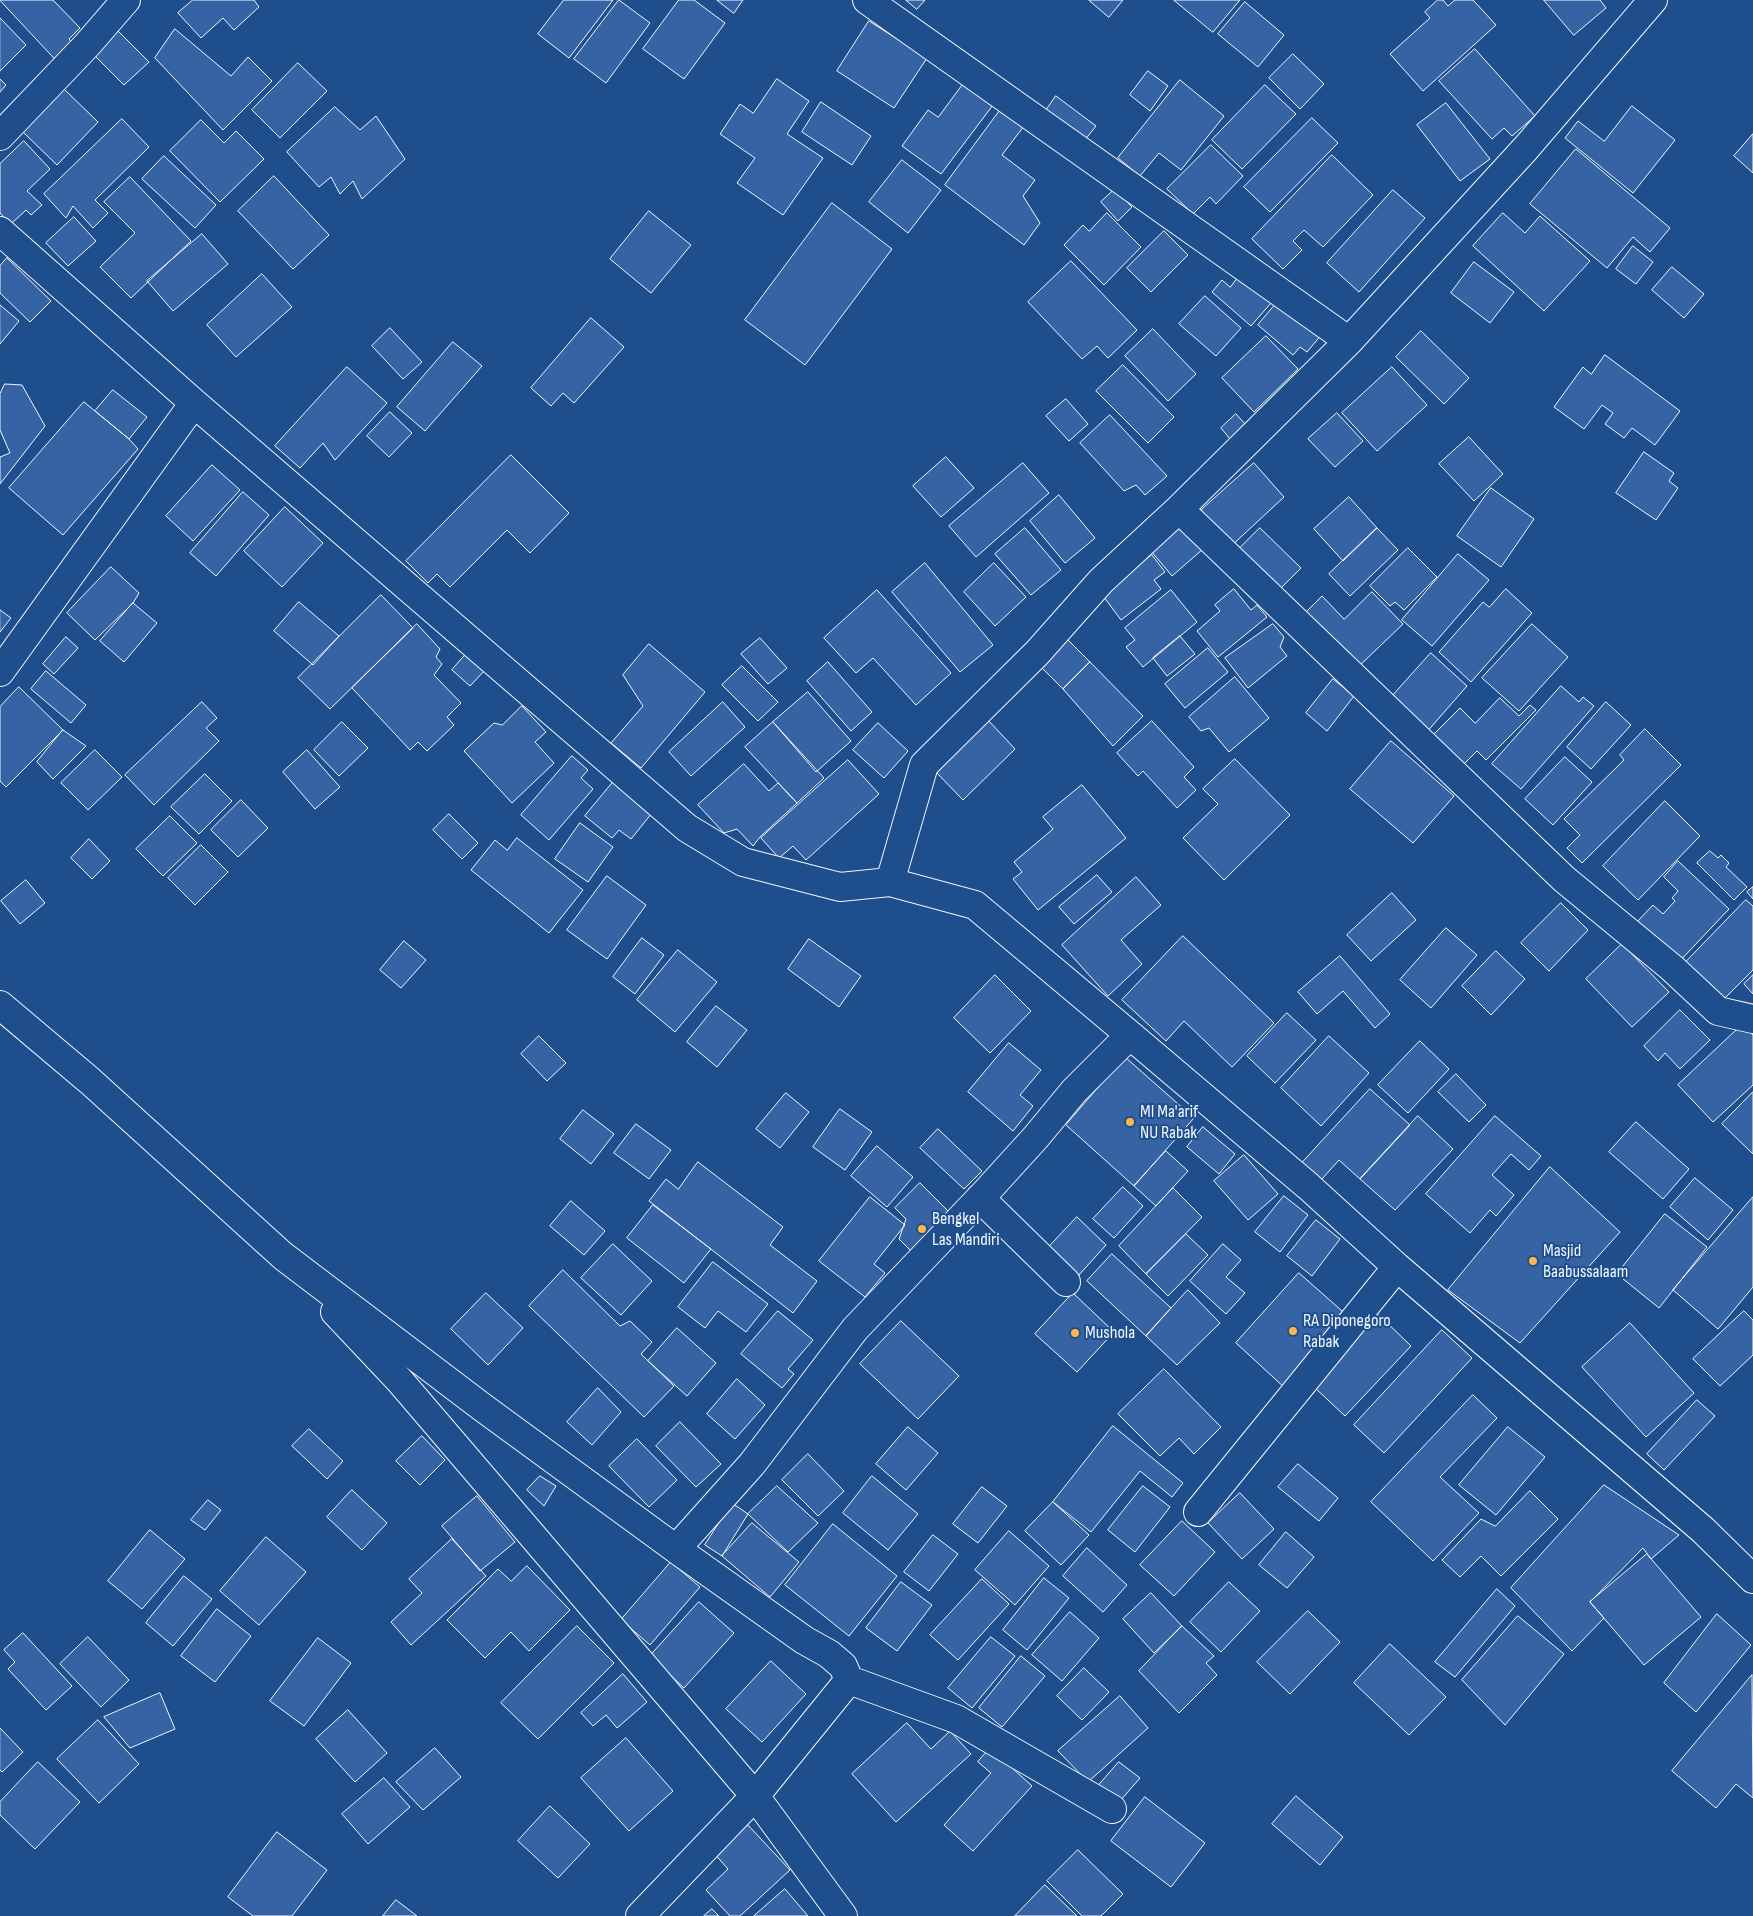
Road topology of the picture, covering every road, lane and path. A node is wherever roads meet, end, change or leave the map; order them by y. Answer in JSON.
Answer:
{"nodes":[{"id":1,"x":126,"y":0,"type":"edge"},
{"id":2,"x":867,"y":0,"type":"edge"},
{"id":3,"x":1653,"y":0,"type":"edge"},
{"id":4,"x":0,"y":136,"type":"edge"},
{"id":5,"x":0,"y":231,"type":"edge"},
{"id":6,"x":1349,"y":341,"type":"junction"},
{"id":7,"x":194,"y":403,"type":"junction"},
{"id":8,"x":1179,"y":509,"type":"junction"},
{"id":9,"x":0,"y":672,"type":"edge"},
{"id":10,"x":890,"y":882,"type":"junction"},
{"id":11,"x":0,"y":1005,"type":"edge"},
{"id":12,"x":1753,"y":1019,"type":"edge"},
{"id":13,"x":1130,"y":1035,"type":"junction"},
{"id":14,"x":980,"y":1198,"type":"junction"},
{"id":15,"x":283,"y":1256,"type":"junction"},
{"id":16,"x":1397,"y":1267,"type":"junction"},
{"id":17,"x":1066,"y":1282,"type":"dead end"},
{"id":18,"x":1198,"y":1512,"type":"dead end"},
{"id":19,"x":676,"y":1549,"type":"junction"},
{"id":20,"x":1753,"y":1579,"type":"edge"},
{"id":21,"x":849,"y":1680,"type":"junction"},
{"id":22,"x":755,"y":1796,"type":"junction"},
{"id":23,"x":1112,"y":1809,"type":"dead end"},
{"id":24,"x":640,"y":1916,"type":"edge"},
{"id":25,"x":843,"y":1916,"type":"edge"}],
"edges":[{"from":1,"to":4,"type":"street"},
{"from":2,"to":6,"type":"street"},
{"from":3,"to":6,"type":"street"},
{"from":5,"to":7,"type":"street"},
{"from":6,"to":8,"type":"street"},
{"from":7,"to":9,"type":"street"},
{"from":7,"to":10,"type":"street"},
{"from":8,"to":10,"type":"street"},
{"from":8,"to":12,"type":"street"},
{"from":10,"to":13,"type":"street"},
{"from":11,"to":15,"type":"street"},
{"from":13,"to":14,"type":"street"},
{"from":13,"to":16,"type":"street"},
{"from":14,"to":17,"type":"street"},
{"from":14,"to":19,"type":"street"},
{"from":15,"to":19,"type":"street"},
{"from":15,"to":22,"type":"street"},
{"from":16,"to":18,"type":"street"},
{"from":16,"to":20,"type":"street"},
{"from":19,"to":21,"type":"street"},
{"from":21,"to":22,"type":"street"},
{"from":21,"to":23,"type":"street"},
{"from":22,"to":24,"type":"street"},
{"from":22,"to":25,"type":"street"}]}
